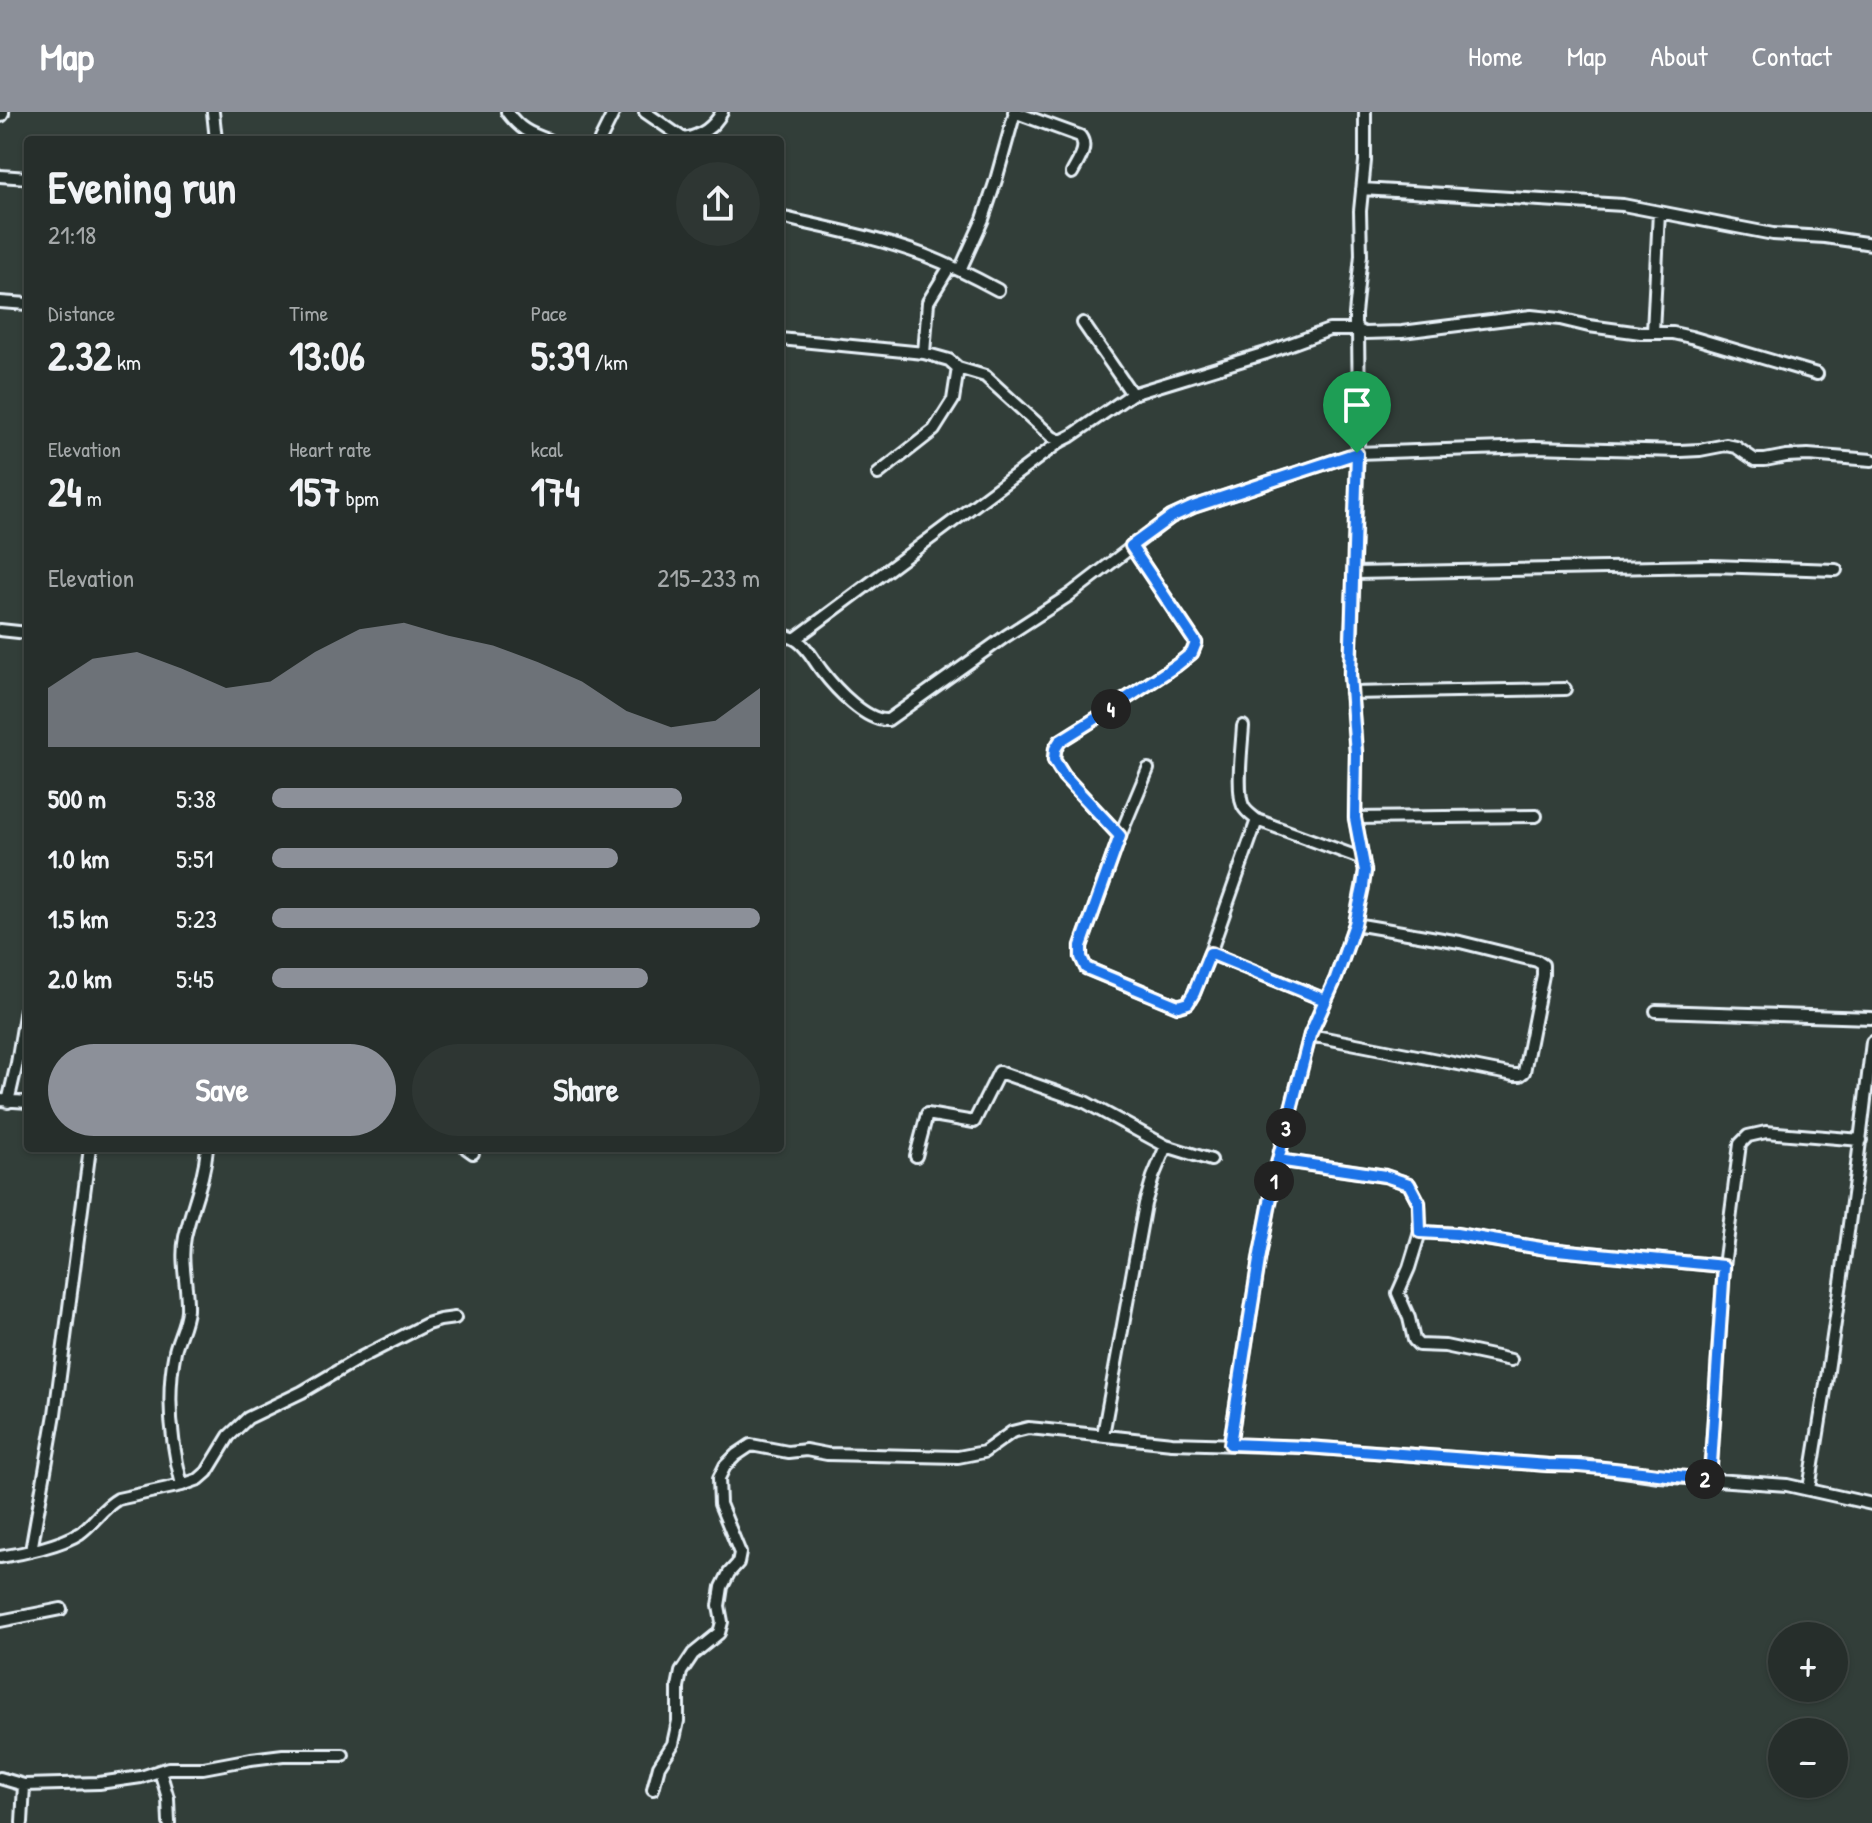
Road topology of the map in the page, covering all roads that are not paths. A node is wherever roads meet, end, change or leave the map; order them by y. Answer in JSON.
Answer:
{"nodes":[{"id":1,"x":213,"y":112,"type":"edge"},
{"id":2,"x":507,"y":112,"type":"edge"},
{"id":3,"x":614,"y":112,"type":"edge"},
{"id":4,"x":645,"y":112,"type":"edge"},
{"id":5,"x":722,"y":112,"type":"edge"},
{"id":6,"x":1015,"y":112,"type":"edge"},
{"id":7,"x":1365,"y":112,"type":"edge"},
{"id":8,"x":714,"y":125,"type":"junction"},
{"id":9,"x":216,"y":136,"type":"edge"},
{"id":10,"x":538,"y":136,"type":"edge"},
{"id":11,"x":602,"y":136,"type":"edge"},
{"id":12,"x":680,"y":136,"type":"edge"},
{"id":13,"x":698,"y":136,"type":"edge"},
{"id":14,"x":715,"y":136,"type":"edge"},
{"id":15,"x":1072,"y":173,"type":"dead end"},
{"id":16,"x":0,"y":176,"type":"edge"},
{"id":17,"x":24,"y":178,"type":"edge"},
{"id":18,"x":1362,"y":189,"type":"junction"},
{"id":19,"x":1659,"y":212,"type":"junction"},
{"id":20,"x":784,"y":218,"type":"edge"},
{"id":21,"x":1872,"y":244,"type":"edge"},
{"id":22,"x":955,"y":268,"type":"junction"},
{"id":23,"x":998,"y":290,"type":"dead end"},
{"id":24,"x":0,"y":302,"type":"edge"},
{"id":25,"x":24,"y":304,"type":"edge"},
{"id":26,"x":1083,"y":323,"type":"dead end"},
{"id":27,"x":1358,"y":330,"type":"junction"},
{"id":28,"x":1653,"y":332,"type":"junction"},
{"id":29,"x":784,"y":339,"type":"edge"},
{"id":30,"x":924,"y":353,"type":"junction"},
{"id":31,"x":958,"y":368,"type":"junction"},
{"id":32,"x":1817,"y":374,"type":"dead end"},
{"id":33,"x":1132,"y":394,"type":"junction"},
{"id":34,"x":1061,"y":441,"type":"junction"},
{"id":35,"x":1357,"y":453,"type":"junction"},
{"id":36,"x":1872,"y":460,"type":"edge"},
{"id":37,"x":878,"y":474,"type":"dead end"},
{"id":38,"x":1131,"y":546,"type":"junction"},
{"id":39,"x":1836,"y":570,"type":"dead end"},
{"id":40,"x":1354,"y":573,"type":"junction"},
{"id":41,"x":0,"y":630,"type":"edge"},
{"id":42,"x":24,"y":633,"type":"edge"},
{"id":43,"x":784,"y":635,"type":"edge"},
{"id":44,"x":795,"y":639,"type":"junction"},
{"id":45,"x":1565,"y":689,"type":"dead end"},
{"id":46,"x":1351,"y":693,"type":"junction"},
{"id":47,"x":1243,"y":726,"type":"dead end"},
{"id":48,"x":1148,"y":769,"type":"dead end"},
{"id":49,"x":1536,"y":816,"type":"dead end"},
{"id":50,"x":1355,"y":818,"type":"junction"},
{"id":51,"x":1257,"y":820,"type":"junction"},
{"id":52,"x":1120,"y":836,"type":"junction"},
{"id":53,"x":1363,"y":859,"type":"junction"},
{"id":54,"x":1355,"y":924,"type":"junction"},
{"id":55,"x":1210,"y":953,"type":"junction"},
{"id":56,"x":1325,"y":1000,"type":"junction"},
{"id":57,"x":1656,"y":1011,"type":"dead end"},
{"id":58,"x":1872,"y":1018,"type":"edge"},
{"id":59,"x":24,"y":1021,"type":"edge"},
{"id":60,"x":1310,"y":1035,"type":"junction"},
{"id":61,"x":1872,"y":1042,"type":"edge"},
{"id":62,"x":4,"y":1101,"type":"edge"},
{"id":63,"x":24,"y":1102,"type":"edge"},
{"id":64,"x":1861,"y":1140,"type":"junction"},
{"id":65,"x":1166,"y":1146,"type":"junction"},
{"id":66,"x":89,"y":1152,"type":"edge"},
{"id":67,"x":206,"y":1152,"type":"edge"},
{"id":68,"x":916,"y":1156,"type":"dead end"},
{"id":69,"x":1211,"y":1160,"type":"dead end"},
{"id":70,"x":1278,"y":1160,"type":"junction"},
{"id":71,"x":1420,"y":1232,"type":"junction"},
{"id":72,"x":1724,"y":1266,"type":"junction"},
{"id":73,"x":455,"y":1318,"type":"dead end"},
{"id":74,"x":1511,"y":1360,"type":"dead end"},
{"id":75,"x":1103,"y":1435,"type":"junction"},
{"id":76,"x":1230,"y":1444,"type":"junction"},
{"id":77,"x":1710,"y":1479,"type":"junction"},
{"id":78,"x":182,"y":1485,"type":"junction"},
{"id":79,"x":1809,"y":1489,"type":"junction"},
{"id":80,"x":1872,"y":1504,"type":"edge"},
{"id":81,"x":31,"y":1551,"type":"junction"},
{"id":82,"x":0,"y":1557,"type":"edge"},
{"id":83,"x":61,"y":1609,"type":"dead end"},
{"id":84,"x":0,"y":1621,"type":"edge"},
{"id":85,"x":343,"y":1755,"type":"dead end"},
{"id":86,"x":160,"y":1771,"type":"junction"},
{"id":87,"x":0,"y":1778,"type":"edge"},
{"id":88,"x":24,"y":1785,"type":"junction"},
{"id":89,"x":653,"y":1789,"type":"dead end"},
{"id":90,"x":22,"y":1823,"type":"edge"},
{"id":91,"x":169,"y":1823,"type":"edge"}],
"edges":[{"from":1,"to":9,"type":"street"},
{"from":2,"to":10,"type":"street"},
{"from":3,"to":11,"type":"street"},
{"from":4,"to":12,"type":"street"},
{"from":5,"to":8,"type":"street"},
{"from":6,"to":15,"type":"street"},
{"from":6,"to":22,"type":"street"},
{"from":7,"to":18,"type":"street"},
{"from":8,"to":13,"type":"street"},
{"from":8,"to":14,"type":"street"},
{"from":16,"to":17,"type":"street"},
{"from":18,"to":19,"type":"street"},
{"from":18,"to":27,"type":"street"},
{"from":19,"to":21,"type":"street"},
{"from":19,"to":28,"type":"street"},
{"from":20,"to":22,"type":"street"},
{"from":22,"to":23,"type":"street"},
{"from":22,"to":30,"type":"street"},
{"from":24,"to":25,"type":"street"},
{"from":26,"to":33,"type":"street"},
{"from":27,"to":28,"type":"street"},
{"from":27,"to":33,"type":"street"},
{"from":27,"to":35,"type":"street"},
{"from":28,"to":32,"type":"street"},
{"from":29,"to":30,"type":"street"},
{"from":30,"to":31,"type":"street"},
{"from":31,"to":34,"type":"street"},
{"from":31,"to":37,"type":"street"},
{"from":33,"to":34,"type":"street"},
{"from":34,"to":44,"type":"street"},
{"from":35,"to":36,"type":"street"},
{"from":35,"to":38,"type":"street"},
{"from":35,"to":40,"type":"street"},
{"from":38,"to":44,"type":"street"},
{"from":38,"to":52,"type":"street"},
{"from":39,"to":40,"type":"street"},
{"from":40,"to":46,"type":"street"},
{"from":41,"to":42,"type":"street"},
{"from":43,"to":44,"type":"street"},
{"from":45,"to":46,"type":"street"},
{"from":46,"to":50,"type":"street"},
{"from":47,"to":51,"type":"street"},
{"from":48,"to":52,"type":"street"},
{"from":49,"to":50,"type":"street"},
{"from":50,"to":53,"type":"street"},
{"from":51,"to":53,"type":"street"},
{"from":51,"to":55,"type":"street"},
{"from":52,"to":55,"type":"street"},
{"from":53,"to":54,"type":"street"},
{"from":54,"to":56,"type":"street"},
{"from":54,"to":60,"type":"street"},
{"from":55,"to":56,"type":"street"},
{"from":56,"to":60,"type":"street"},
{"from":57,"to":58,"type":"street"},
{"from":59,"to":62,"type":"street"},
{"from":60,"to":70,"type":"street"},
{"from":61,"to":64,"type":"street"},
{"from":62,"to":63,"type":"street"},
{"from":64,"to":72,"type":"street"},
{"from":64,"to":79,"type":"street"},
{"from":65,"to":68,"type":"street"},
{"from":65,"to":69,"type":"street"},
{"from":65,"to":75,"type":"street"},
{"from":66,"to":81,"type":"street"},
{"from":67,"to":78,"type":"street"},
{"from":70,"to":71,"type":"street"},
{"from":70,"to":76,"type":"street"},
{"from":71,"to":72,"type":"street"},
{"from":71,"to":74,"type":"street"},
{"from":72,"to":77,"type":"street"},
{"from":73,"to":78,"type":"street"},
{"from":75,"to":76,"type":"street"},
{"from":75,"to":89,"type":"street"},
{"from":76,"to":77,"type":"street"},
{"from":77,"to":79,"type":"street"},
{"from":78,"to":81,"type":"street"},
{"from":79,"to":80,"type":"street"},
{"from":81,"to":82,"type":"street"},
{"from":83,"to":84,"type":"street"},
{"from":85,"to":86,"type":"street"},
{"from":86,"to":88,"type":"street"},
{"from":86,"to":91,"type":"street"},
{"from":87,"to":88,"type":"street"},
{"from":88,"to":90,"type":"street"}]}
